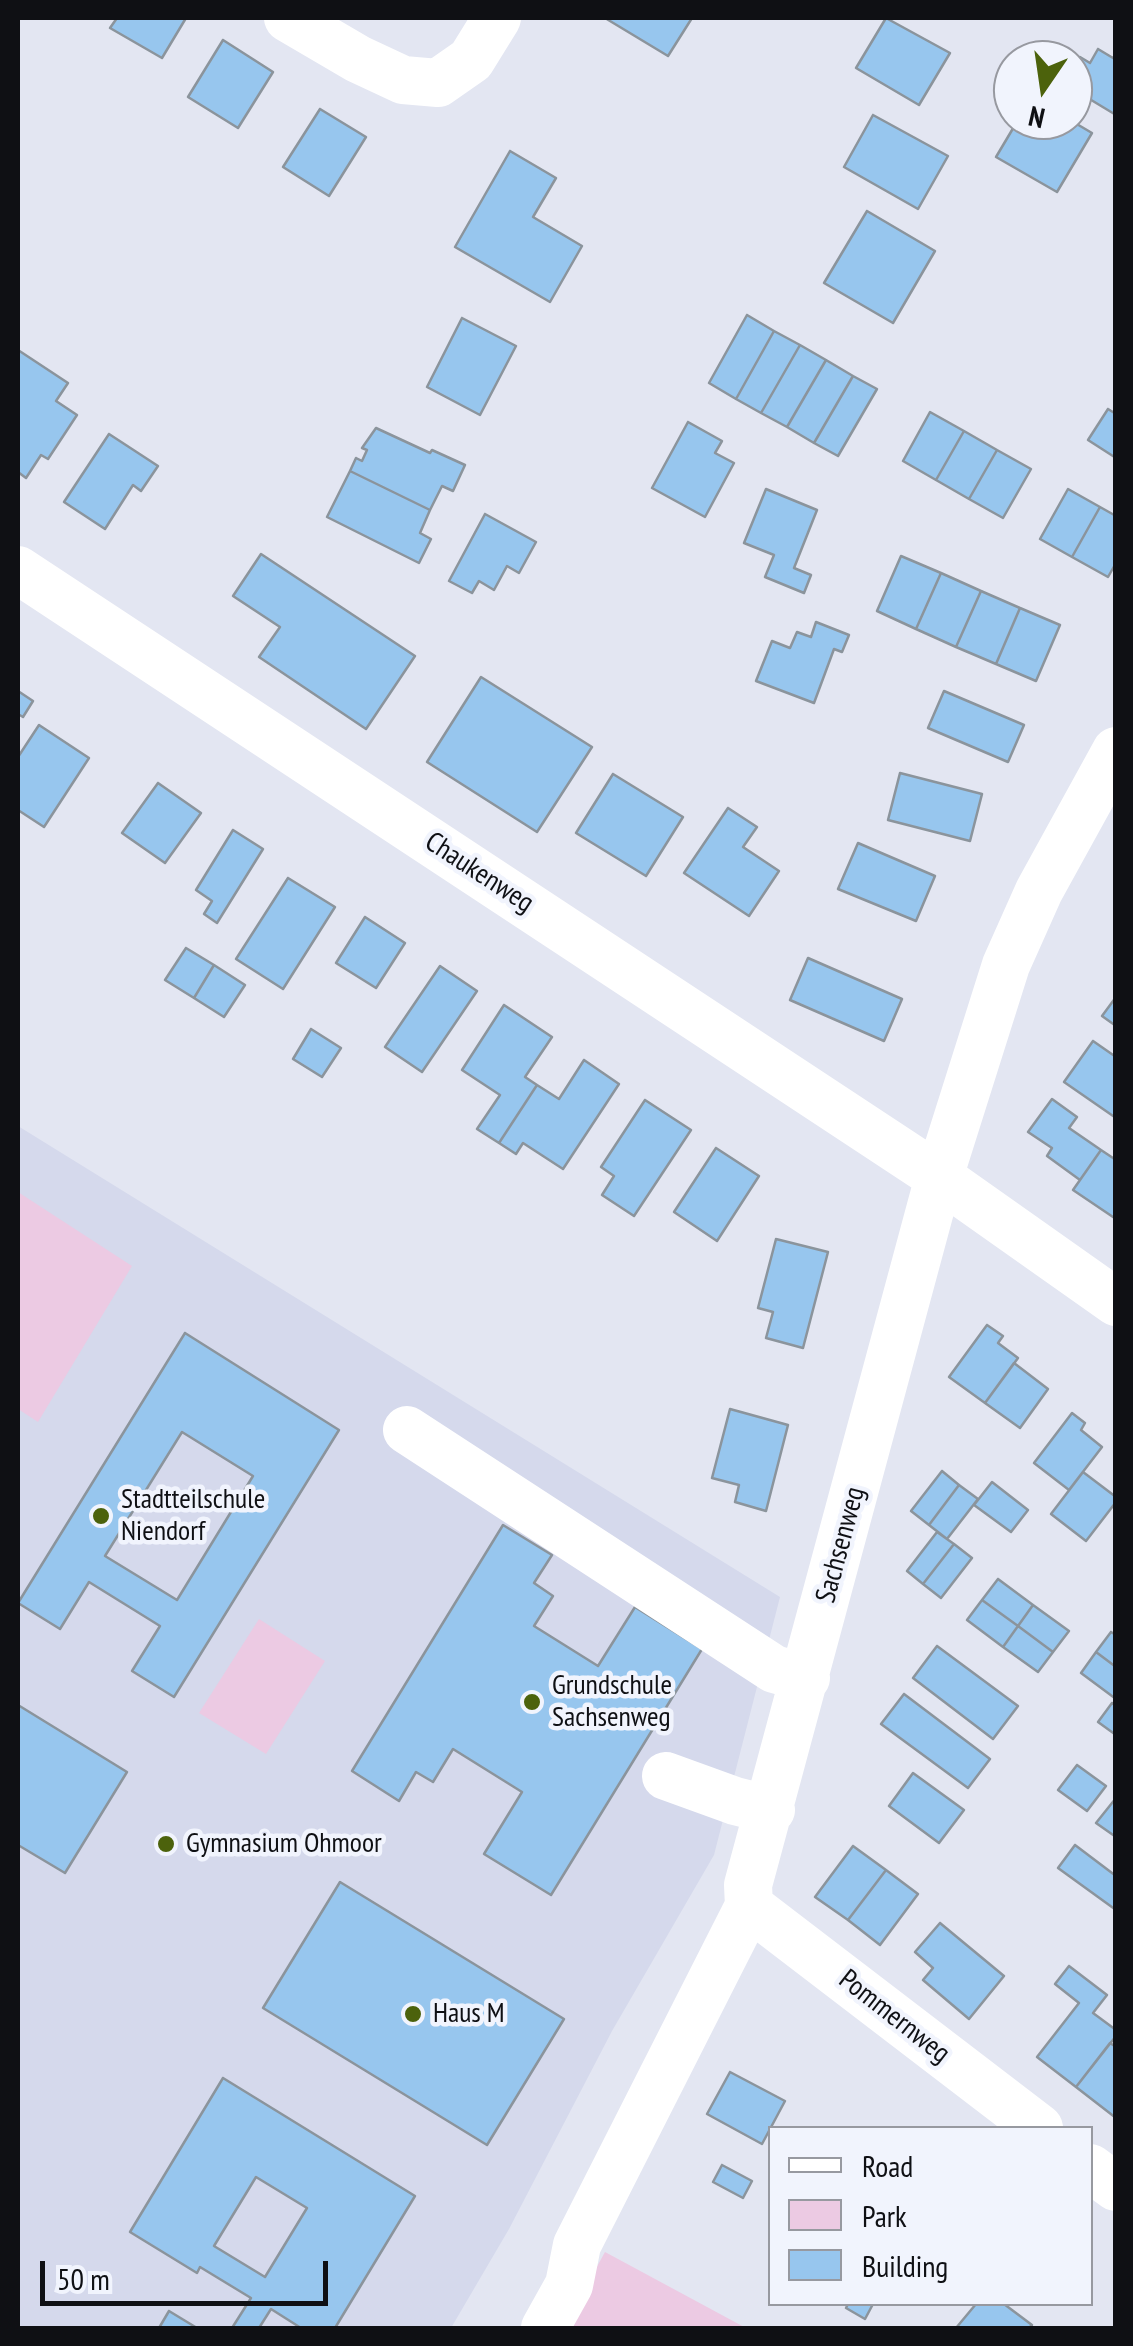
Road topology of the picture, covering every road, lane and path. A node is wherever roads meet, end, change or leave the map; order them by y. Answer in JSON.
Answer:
{"nodes":[{"id":1,"x":288,"y":18,"type":"edge"},
{"id":2,"x":497,"y":18,"type":"edge"},
{"id":3,"x":18,"y":570,"type":"edge"},
{"id":4,"x":1116,"y":751,"type":"edge"},
{"id":5,"x":939,"y":1176,"type":"junction"},
{"id":6,"x":1116,"y":1302,"type":"edge"},
{"id":7,"x":406,"y":1430,"type":"dead end"},
{"id":8,"x":806,"y":1678,"type":"junction"},
{"id":9,"x":666,"y":1776,"type":"dead end"},
{"id":10,"x":771,"y":1810,"type":"junction"},
{"id":11,"x":749,"y":1906,"type":"junction"},
{"id":12,"x":1036,"y":2126,"type":"edge"},
{"id":13,"x":1093,"y":2170,"type":"edge"},
{"id":14,"x":1116,"y":2188,"type":"edge"},
{"id":15,"x":546,"y":2328,"type":"edge"}],
"edges":[{"from":1,"to":2,"type":"street"},
{"from":3,"to":5,"type":"street","name":"Chaukenweg"},
{"from":4,"to":5,"type":"street","name":"Sachsenweg"},
{"from":5,"to":6,"type":"street","name":"Chaukenweg"},
{"from":5,"to":8,"type":"street","name":"Sachsenweg"},
{"from":7,"to":8,"type":"street"},
{"from":8,"to":10,"type":"street","name":"Sachsenweg"},
{"from":9,"to":10,"type":"street"},
{"from":10,"to":11,"type":"street","name":"Sachsenweg"},
{"from":11,"to":12,"type":"street","name":"Pommernweg"},
{"from":11,"to":15,"type":"street","name":"Sachsenweg"},
{"from":13,"to":14,"type":"street"}]}
